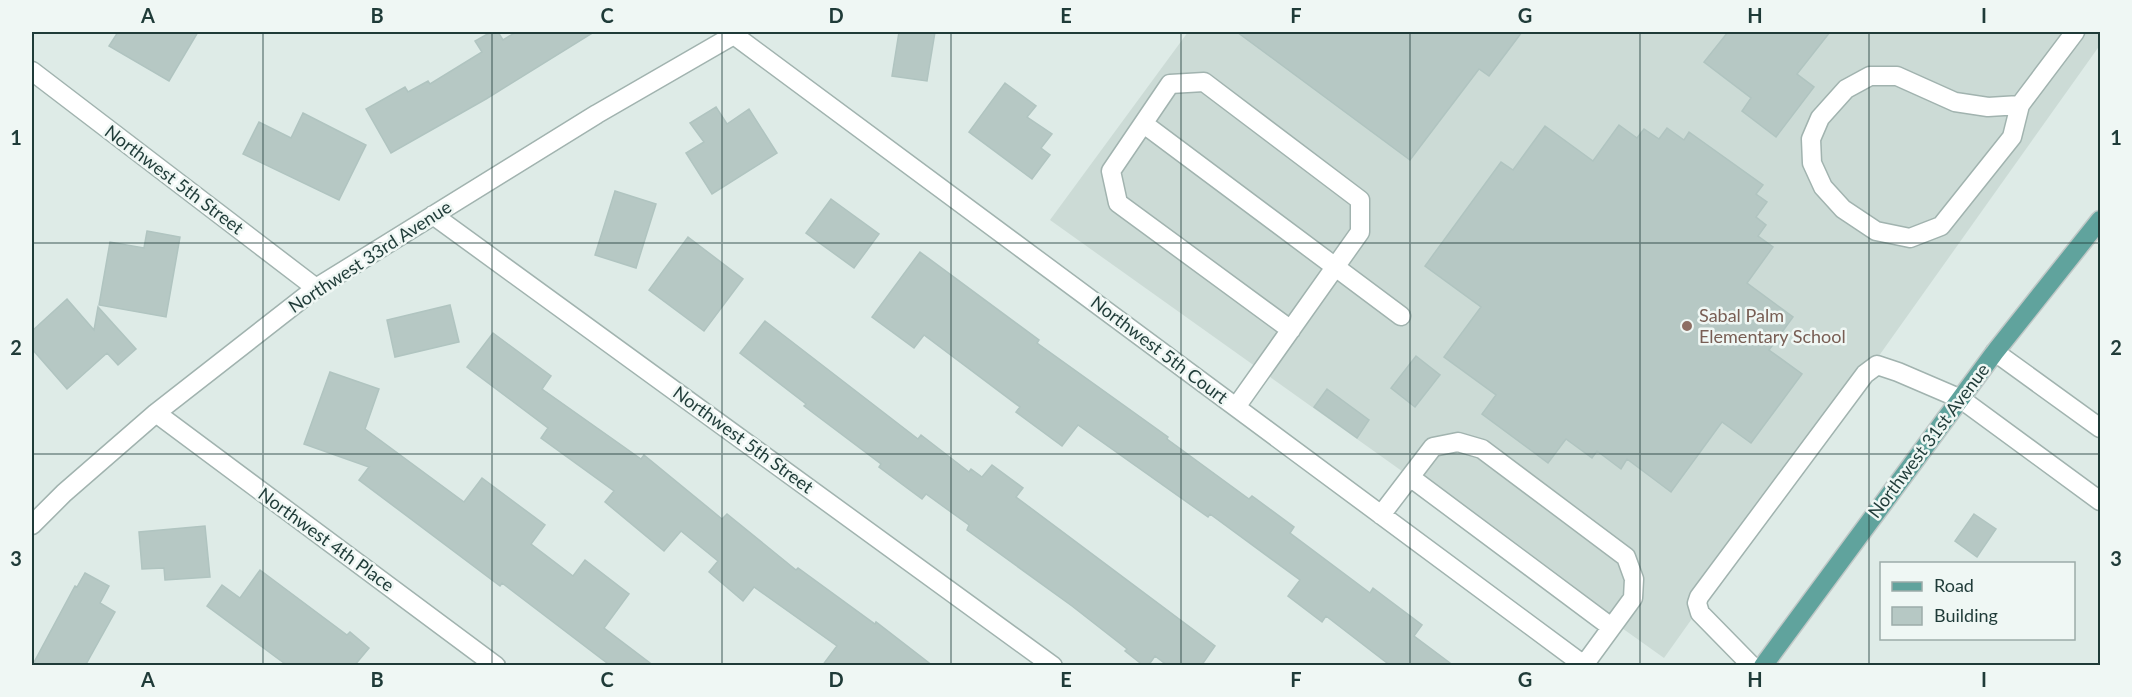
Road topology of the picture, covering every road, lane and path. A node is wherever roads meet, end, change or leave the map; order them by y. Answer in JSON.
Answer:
{"nodes":[{"id":1,"x":2076,"y":32,"type":"edge"},
{"id":2,"x":736,"y":33,"type":"edge"},
{"id":3,"x":32,"y":71,"type":"edge"},
{"id":4,"x":2020,"y":105,"type":"junction"},
{"id":5,"x":1144,"y":124,"type":"junction"},
{"id":6,"x":433,"y":214,"type":"junction"},
{"id":7,"x":2100,"y":220,"type":"edge"},
{"id":8,"x":1335,"y":267,"type":"junction"},
{"id":9,"x":316,"y":288,"type":"junction"},
{"id":10,"x":1401,"y":316,"type":"dead end"},
{"id":11,"x":1291,"y":330,"type":"junction"},
{"id":12,"x":1995,"y":352,"type":"junction"},
{"id":13,"x":1961,"y":399,"type":"junction"},
{"id":14,"x":1236,"y":407,"type":"junction"},
{"id":15,"x":156,"y":414,"type":"junction"},
{"id":16,"x":2100,"y":428,"type":"edge"},
{"id":17,"x":1410,"y":477,"type":"junction"},
{"id":18,"x":2100,"y":501,"type":"edge"},
{"id":19,"x":1381,"y":515,"type":"junction"},
{"id":20,"x":32,"y":525,"type":"edge"},
{"id":21,"x":1611,"y":627,"type":"junction"},
{"id":22,"x":1584,"y":665,"type":"edge"},
{"id":23,"x":496,"y":666,"type":"edge"},
{"id":24,"x":1053,"y":666,"type":"edge"},
{"id":25,"x":1752,"y":666,"type":"edge"},
{"id":26,"x":1763,"y":666,"type":"edge"}],
"edges":[{"from":1,"to":4,"type":"street"},
{"from":2,"to":6,"type":"street","name":"Northwest 33rd Avenue"},
{"from":2,"to":14,"type":"street","name":"Northwest 5th Court"},
{"from":3,"to":9,"type":"street","name":"Northwest 5th Street"},
{"from":4,"to":4,"type":"street"},
{"from":5,"to":8,"type":"street"},
{"from":5,"to":8,"type":"street"},
{"from":5,"to":11,"type":"street"},
{"from":6,"to":9,"type":"street","name":"Northwest 33rd Avenue"},
{"from":6,"to":24,"type":"street","name":"Northwest 5th Street"},
{"from":7,"to":12,"type":"main road","name":"Northwest 31st Avenue"},
{"from":8,"to":10,"type":"street"},
{"from":8,"to":11,"type":"street"},
{"from":9,"to":15,"type":"street","name":"Northwest 33rd Avenue"},
{"from":11,"to":14,"type":"street"},
{"from":12,"to":13,"type":"main road","name":"Northwest 31st Avenue"},
{"from":12,"to":16,"type":"street"},
{"from":13,"to":18,"type":"street"},
{"from":13,"to":25,"type":"street"},
{"from":13,"to":26,"type":"main road","name":"Northwest 31st Avenue"},
{"from":14,"to":19,"type":"street","name":"Northwest 5th Court"},
{"from":15,"to":20,"type":"street","name":"Northwest 33rd Avenue"},
{"from":15,"to":23,"type":"street","name":"Northwest 4th Place"},
{"from":17,"to":19,"type":"street"},
{"from":17,"to":21,"type":"street"},
{"from":17,"to":21,"type":"street"},
{"from":19,"to":22,"type":"street","name":"Northwest 5th Court"},
{"from":21,"to":22,"type":"street"}]}
